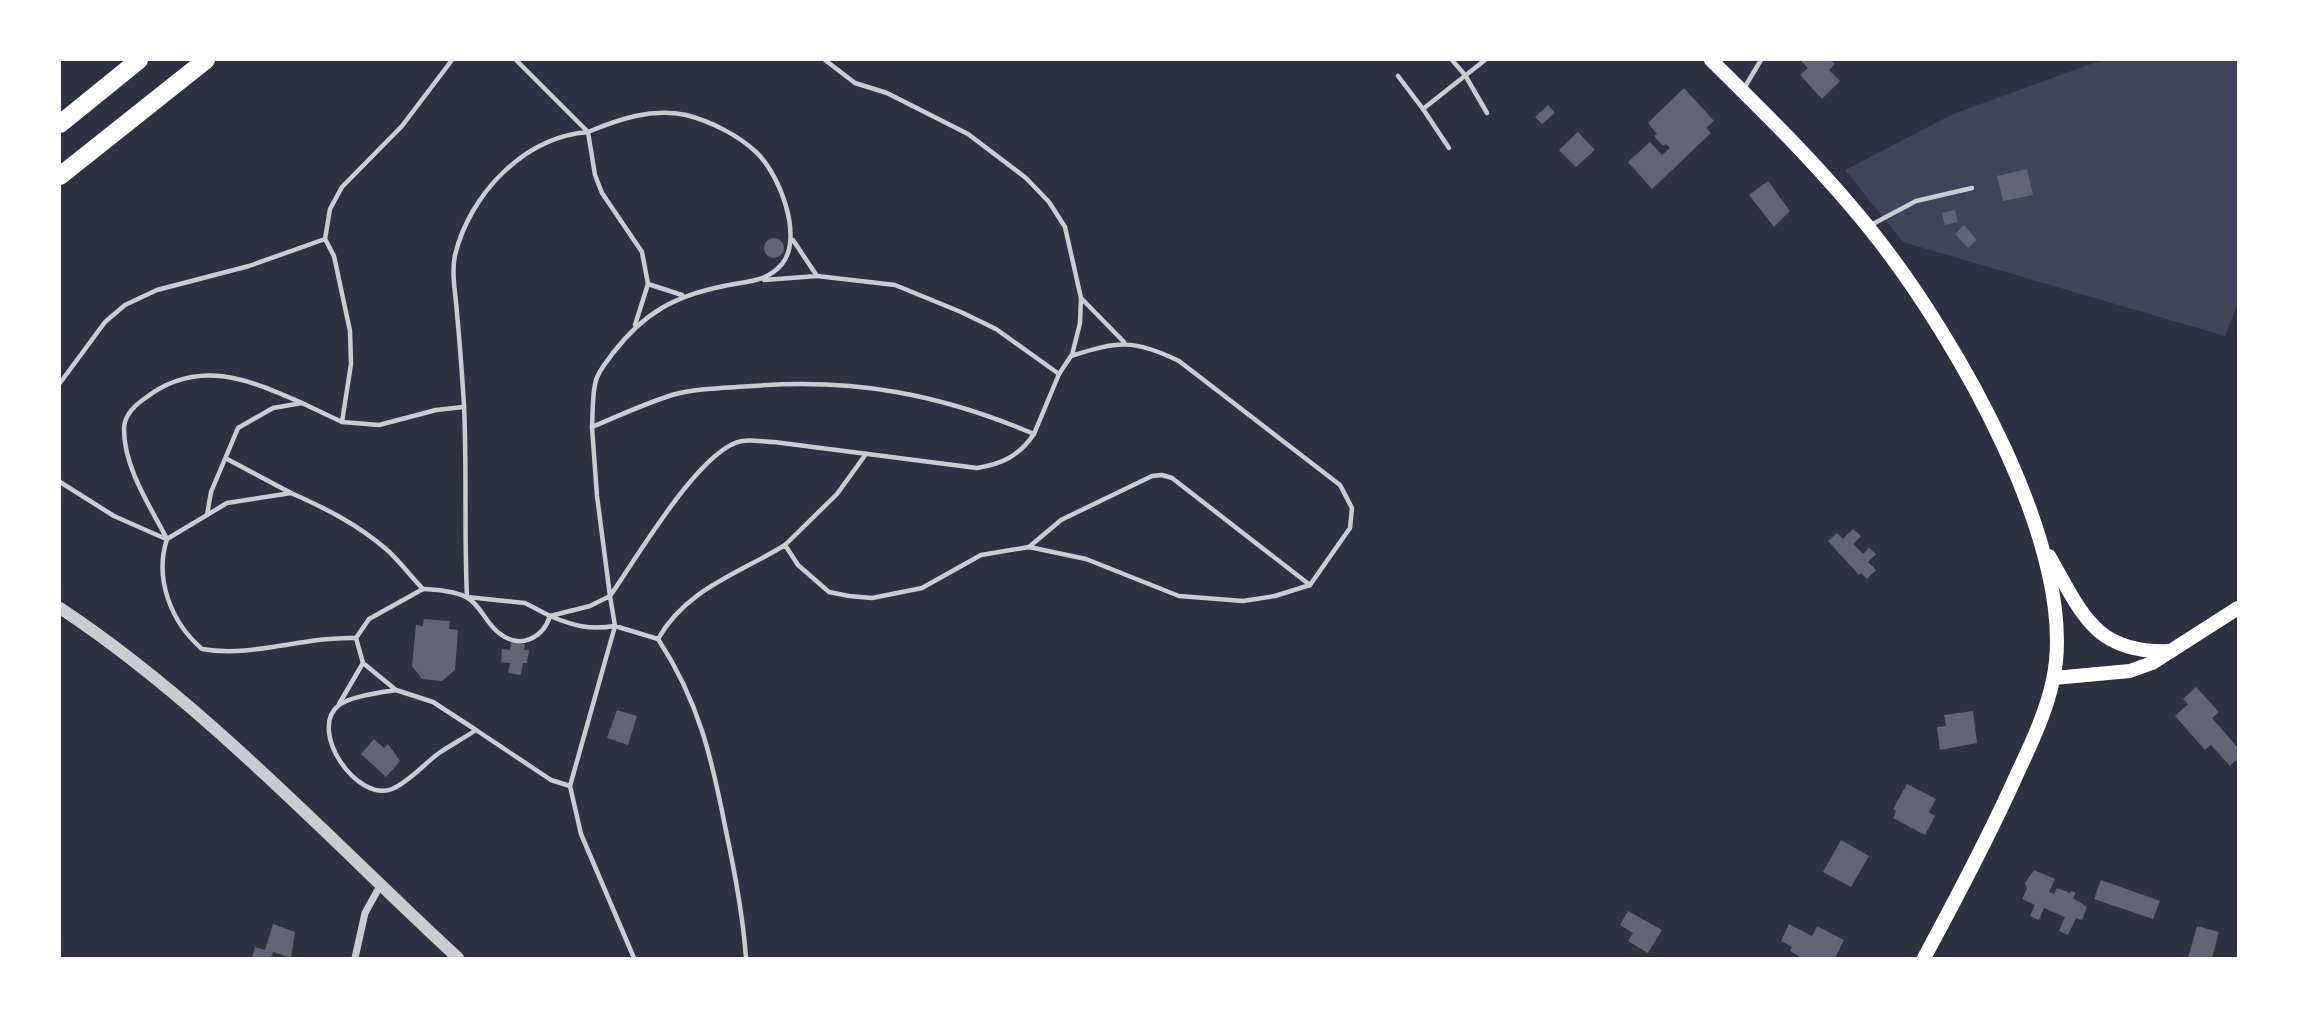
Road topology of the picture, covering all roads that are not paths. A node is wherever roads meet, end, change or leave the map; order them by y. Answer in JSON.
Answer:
{"nodes":[{"id":1,"x":139,"y":60,"type":"edge"},
{"id":2,"x":206,"y":60,"type":"edge"},
{"id":3,"x":452,"y":60,"type":"edge"},
{"id":4,"x":516,"y":60,"type":"edge"},
{"id":5,"x":825,"y":60,"type":"edge"},
{"id":6,"x":1452,"y":60,"type":"edge"},
{"id":7,"x":1485,"y":60,"type":"edge"},
{"id":8,"x":1711,"y":60,"type":"edge"},
{"id":9,"x":1761,"y":60,"type":"edge"},
{"id":10,"x":1465,"y":75,"type":"junction"},
{"id":11,"x":1398,"y":76,"type":"dead end"},
{"id":12,"x":1743,"y":91,"type":"junction"},
{"id":13,"x":1423,"y":109,"type":"junction"},
{"id":14,"x":1487,"y":113,"type":"dead end"},
{"id":15,"x":60,"y":124,"type":"edge"},
{"id":16,"x":588,"y":132,"type":"junction"},
{"id":17,"x":1449,"y":148,"type":"dead end"},
{"id":18,"x":60,"y":176,"type":"edge"},
{"id":19,"x":1972,"y":188,"type":"dead end"},
{"id":20,"x":1868,"y":226,"type":"junction"},
{"id":21,"x":792,"y":238,"type":"junction"},
{"id":22,"x":325,"y":239,"type":"junction"},
{"id":23,"x":817,"y":276,"type":"junction"},
{"id":24,"x":763,"y":280,"type":"junction"},
{"id":25,"x":648,"y":284,"type":"junction"},
{"id":26,"x":684,"y":296,"type":"junction"},
{"id":27,"x":1080,"y":298,"type":"junction"},
{"id":28,"x":634,"y":326,"type":"junction"},
{"id":29,"x":1125,"y":342,"type":"junction"},
{"id":30,"x":1072,"y":356,"type":"junction"},
{"id":31,"x":1059,"y":374,"type":"junction"},
{"id":32,"x":60,"y":383,"type":"edge"},
{"id":33,"x":302,"y":403,"type":"junction"},
{"id":34,"x":464,"y":407,"type":"junction"},
{"id":35,"x":342,"y":422,"type":"junction"},
{"id":36,"x":592,"y":428,"type":"junction"},
{"id":37,"x":1034,"y":434,"type":"junction"},
{"id":38,"x":866,"y":454,"type":"junction"},
{"id":39,"x":227,"y":459,"type":"junction"},
{"id":40,"x":60,"y":482,"type":"edge"},
{"id":41,"x":291,"y":493,"type":"junction"},
{"id":42,"x":207,"y":515,"type":"junction"},
{"id":43,"x":166,"y":539,"type":"junction"},
{"id":44,"x":2042,"y":542,"type":"junction"},
{"id":45,"x":785,"y":545,"type":"junction"},
{"id":46,"x":1029,"y":547,"type":"junction"},
{"id":47,"x":1310,"y":585,"type":"junction"},
{"id":48,"x":423,"y":589,"type":"junction"},
{"id":49,"x":610,"y":596,"type":"junction"},
{"id":50,"x":467,"y":597,"type":"junction"},
{"id":51,"x":60,"y":608,"type":"edge"},
{"id":52,"x":2238,"y":608,"type":"edge"},
{"id":53,"x":550,"y":616,"type":"junction"},
{"id":54,"x":615,"y":626,"type":"junction"},
{"id":55,"x":355,"y":638,"type":"junction"},
{"id":56,"x":658,"y":639,"type":"junction"},
{"id":57,"x":2176,"y":651,"type":"junction"},
{"id":58,"x":363,"y":663,"type":"junction"},
{"id":59,"x":2054,"y":678,"type":"junction"},
{"id":60,"x":396,"y":690,"type":"junction"},
{"id":61,"x":339,"y":704,"type":"junction"},
{"id":62,"x":476,"y":730,"type":"junction"},
{"id":63,"x":570,"y":786,"type":"junction"},
{"id":64,"x":380,"y":886,"type":"junction"},
{"id":65,"x":355,"y":958,"type":"edge"},
{"id":66,"x":458,"y":958,"type":"edge"},
{"id":67,"x":634,"y":958,"type":"edge"},
{"id":68,"x":746,"y":958,"type":"edge"},
{"id":69,"x":1924,"y":958,"type":"edge"}],
"edges":[{"from":1,"to":15,"type":"highway"},
{"from":2,"to":18,"type":"highway"},
{"from":3,"to":22,"type":"lane"},
{"from":4,"to":16,"type":"lane"},
{"from":5,"to":27,"type":"lane"},
{"from":6,"to":10,"type":"lane"},
{"from":7,"to":10,"type":"lane"},
{"from":8,"to":12,"type":"main road"},
{"from":9,"to":12,"type":"lane"},
{"from":10,"to":13,"type":"lane"},
{"from":10,"to":14,"type":"lane"},
{"from":11,"to":13,"type":"lane"},
{"from":12,"to":20,"type":"main road"},
{"from":13,"to":17,"type":"lane"},
{"from":16,"to":21,"type":"lane"},
{"from":16,"to":25,"type":"lane"},
{"from":16,"to":34,"type":"lane"},
{"from":19,"to":20,"type":"lane"},
{"from":20,"to":44,"type":"main road"},
{"from":21,"to":23,"type":"lane"},
{"from":21,"to":24,"type":"lane"},
{"from":22,"to":32,"type":"lane"},
{"from":22,"to":35,"type":"lane"},
{"from":23,"to":24,"type":"lane"},
{"from":23,"to":31,"type":"lane"},
{"from":24,"to":26,"type":"lane"},
{"from":25,"to":26,"type":"lane"},
{"from":25,"to":28,"type":"lane"},
{"from":26,"to":28,"type":"lane"},
{"from":27,"to":29,"type":"lane"},
{"from":27,"to":30,"type":"lane"},
{"from":28,"to":36,"type":"lane"},
{"from":29,"to":30,"type":"lane"},
{"from":29,"to":47,"type":"lane"},
{"from":30,"to":31,"type":"lane"},
{"from":31,"to":37,"type":"lane"},
{"from":33,"to":35,"type":"lane"},
{"from":33,"to":39,"type":"lane"},
{"from":33,"to":43,"type":"lane"},
{"from":34,"to":35,"type":"lane"},
{"from":34,"to":50,"type":"lane"},
{"from":36,"to":37,"type":"lane"},
{"from":36,"to":49,"type":"lane"},
{"from":37,"to":38,"type":"lane"},
{"from":38,"to":45,"type":"lane"},
{"from":38,"to":49,"type":"lane"},
{"from":39,"to":41,"type":"lane"},
{"from":39,"to":42,"type":"lane"},
{"from":40,"to":43,"type":"lane"},
{"from":41,"to":42,"type":"lane"},
{"from":41,"to":48,"type":"lane"},
{"from":42,"to":43,"type":"lane"},
{"from":43,"to":55,"type":"lane"},
{"from":44,"to":57,"type":"main road"},
{"from":44,"to":59,"type":"main road"},
{"from":45,"to":46,"type":"lane"},
{"from":45,"to":56,"type":"lane"},
{"from":46,"to":47,"type":"lane"},
{"from":46,"to":47,"type":"lane"},
{"from":48,"to":50,"type":"lane"},
{"from":48,"to":55,"type":"lane"},
{"from":49,"to":53,"type":"lane"},
{"from":49,"to":54,"type":"lane"},
{"from":50,"to":53,"type":"lane"},
{"from":50,"to":53,"type":"lane"},
{"from":51,"to":64,"type":"street"},
{"from":52,"to":57,"type":"main road"},
{"from":53,"to":54,"type":"lane"},
{"from":54,"to":56,"type":"lane"},
{"from":54,"to":63,"type":"lane"},
{"from":55,"to":58,"type":"lane"},
{"from":56,"to":68,"type":"lane"},
{"from":57,"to":59,"type":"main road"},
{"from":58,"to":60,"type":"lane"},
{"from":58,"to":61,"type":"lane"},
{"from":59,"to":69,"type":"main road"},
{"from":60,"to":61,"type":"lane"},
{"from":60,"to":62,"type":"lane"},
{"from":61,"to":62,"type":"lane"},
{"from":62,"to":63,"type":"lane"},
{"from":63,"to":67,"type":"lane"},
{"from":64,"to":65,"type":"street"},
{"from":64,"to":66,"type":"street"}]}
